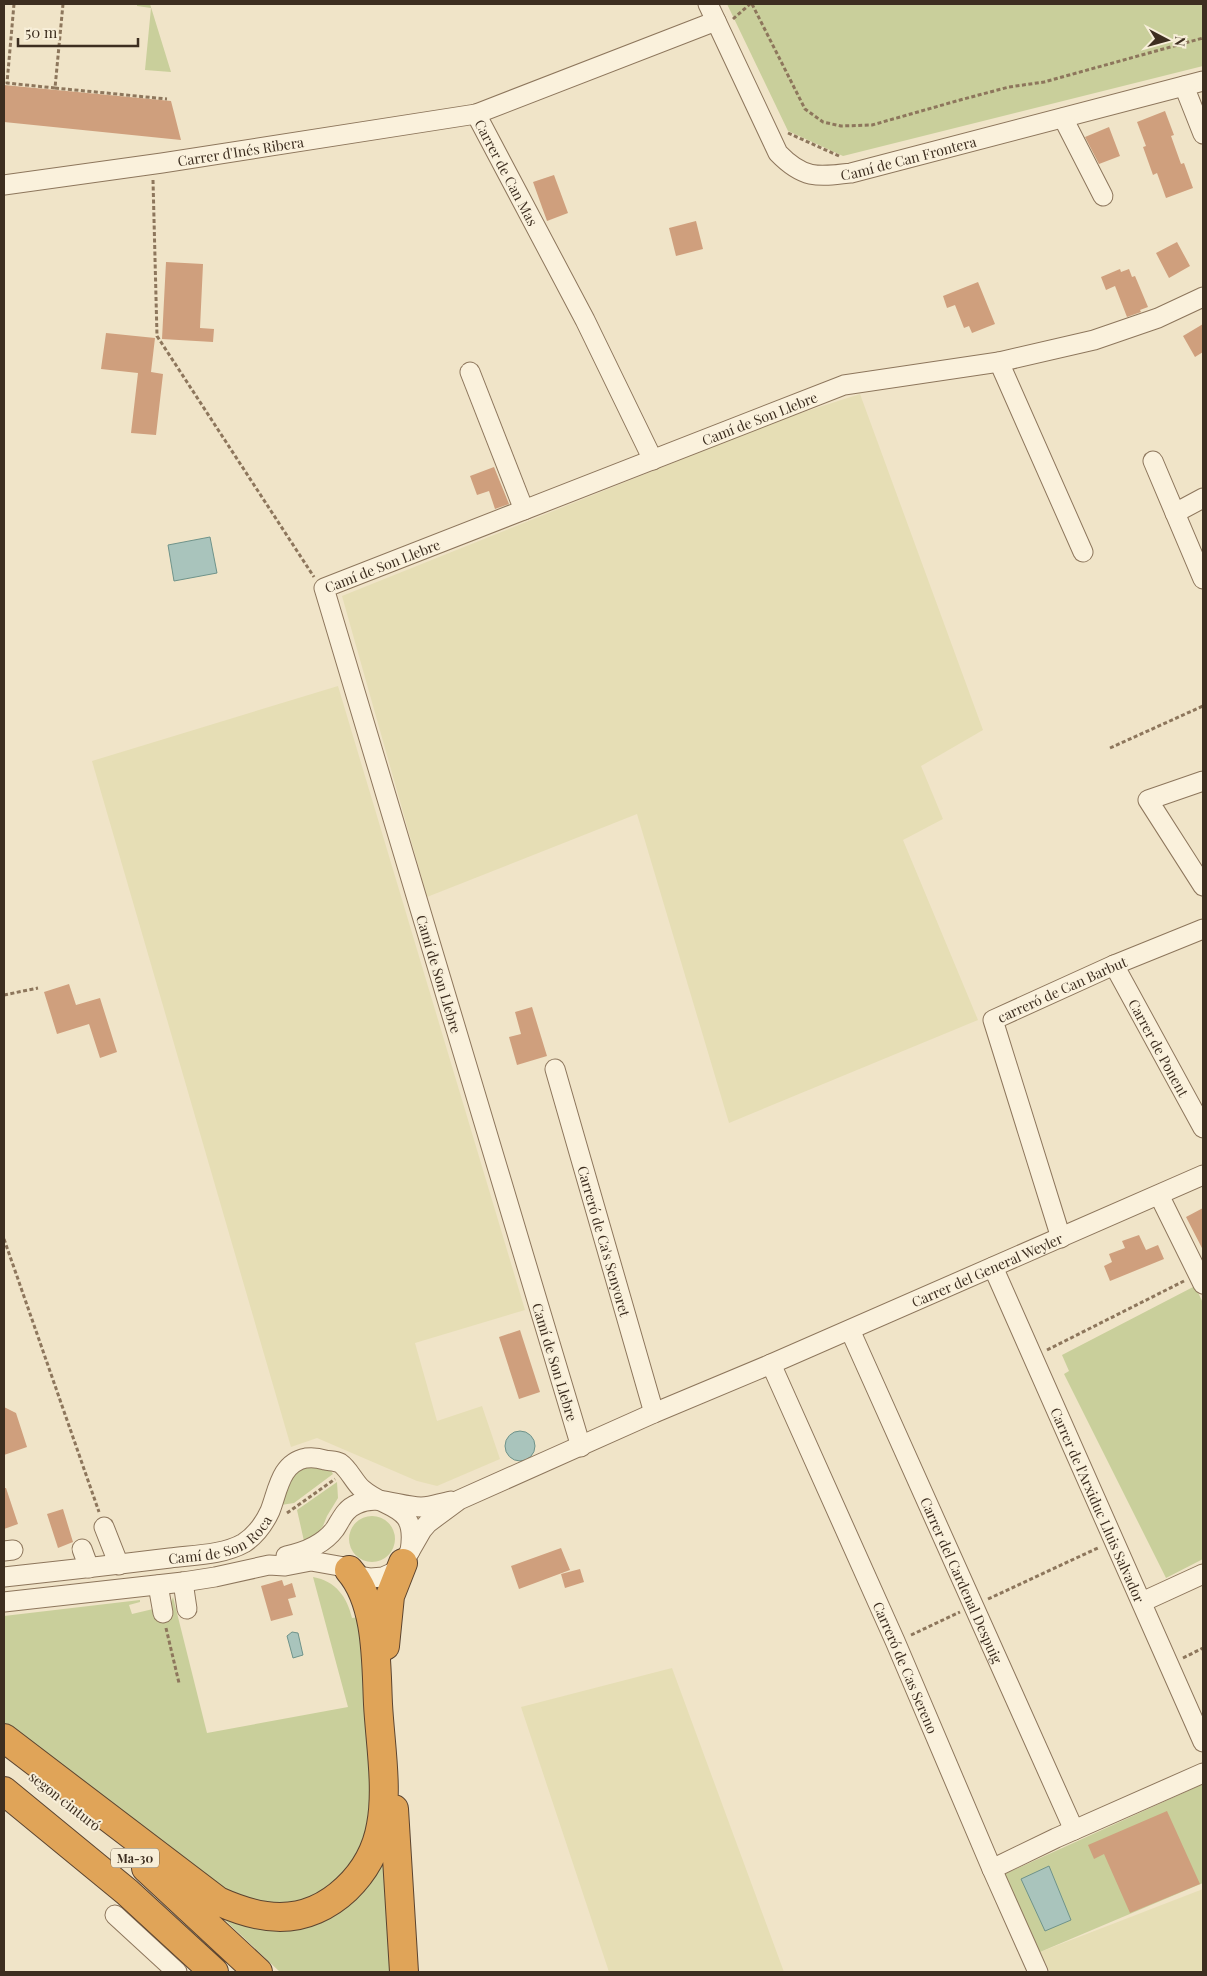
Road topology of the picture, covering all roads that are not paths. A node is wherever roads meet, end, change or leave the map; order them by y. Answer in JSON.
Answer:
{"nodes":[{"id":1,"x":708,"y":4,"type":"edge"},
{"id":2,"x":726,"y":18,"type":"junction"},
{"id":3,"x":1203,"y":81,"type":"edge"},
{"id":4,"x":1184,"y":86,"type":"junction"},
{"id":5,"x":476,"y":114,"type":"junction"},
{"id":6,"x":1063,"y":118,"type":"junction"},
{"id":7,"x":1203,"y":134,"type":"edge"},
{"id":8,"x":4,"y":185,"type":"edge"},
{"id":9,"x":1103,"y":196,"type":"dead end"},
{"id":10,"x":1203,"y":297,"type":"edge"},
{"id":11,"x":998,"y":362,"type":"junction"},
{"id":12,"x":470,"y":372,"type":"dead end"},
{"id":13,"x":653,"y":460,"type":"junction"},
{"id":14,"x":1154,"y":461,"type":"dead end"},
{"id":15,"x":1203,"y":498,"type":"edge"},
{"id":16,"x":524,"y":510,"type":"junction"},
{"id":17,"x":1175,"y":513,"type":"junction"},
{"id":18,"x":1083,"y":552,"type":"dead end"},
{"id":19,"x":1203,"y":579,"type":"edge"},
{"id":20,"x":1203,"y":781,"type":"edge"},
{"id":21,"x":1203,"y":886,"type":"edge"},
{"id":22,"x":1203,"y":929,"type":"edge"},
{"id":23,"x":1114,"y":965,"type":"junction"},
{"id":24,"x":555,"y":1069,"type":"dead end"},
{"id":25,"x":1203,"y":1128,"type":"edge"},
{"id":26,"x":1203,"y":1175,"type":"edge"},
{"id":27,"x":1158,"y":1195,"type":"junction"},
{"id":28,"x":1061,"y":1238,"type":"junction"},
{"id":29,"x":993,"y":1267,"type":"junction"},
{"id":30,"x":1201,"y":1279,"type":"edge"},
{"id":31,"x":850,"y":1330,"type":"junction"},
{"id":32,"x":771,"y":1364,"type":"junction"},
{"id":33,"x":654,"y":1413,"type":"junction"},
{"id":34,"x":581,"y":1447,"type":"junction"},
{"id":35,"x":328,"y":1461,"type":"junction"},
{"id":36,"x":459,"y":1500,"type":"junction"},
{"id":37,"x":383,"y":1501,"type":"junction"},
{"id":38,"x":338,"y":1522,"type":"junction"},
{"id":39,"x":104,"y":1527,"type":"road end"},
{"id":40,"x":82,"y":1549,"type":"dead end"},
{"id":41,"x":406,"y":1558,"type":"junction"},
{"id":42,"x":119,"y":1565,"type":"junction"},
{"id":43,"x":269,"y":1566,"type":"junction"},
{"id":44,"x":89,"y":1568,"type":"junction"},
{"id":45,"x":349,"y":1570,"type":"junction"},
{"id":46,"x":1203,"y":1574,"type":"edge"},
{"id":47,"x":4,"y":1578,"type":"edge"},
{"id":48,"x":183,"y":1582,"type":"junction"},
{"id":49,"x":158,"y":1585,"type":"junction"},
{"id":50,"x":4,"y":1602,"type":"edge"},
{"id":51,"x":1142,"y":1602,"type":"junction"},
{"id":52,"x":187,"y":1609,"type":"dead end"},
{"id":53,"x":163,"y":1612,"type":"road end"},
{"id":54,"x":4,"y":1738,"type":"edge"},
{"id":55,"x":1203,"y":1742,"type":"edge"},
{"id":56,"x":4,"y":1753,"type":"edge"},
{"id":57,"x":1203,"y":1773,"type":"edge"},
{"id":58,"x":4,"y":1791,"type":"edge"},
{"id":59,"x":1074,"y":1830,"type":"junction"},
{"id":60,"x":992,"y":1869,"type":"junction"},
{"id":61,"x":115,"y":1915,"type":"dead end"},
{"id":62,"x":178,"y":1972,"type":"edge"},
{"id":63,"x":214,"y":1972,"type":"edge"},
{"id":64,"x":258,"y":1972,"type":"edge"},
{"id":65,"x":404,"y":1972,"type":"edge"},
{"id":66,"x":1038,"y":1972,"type":"edge"}],
"edges":[{"from":1,"to":2,"type":"street","name":"Camí de Can Frontera"},
{"from":2,"to":5,"type":"street","name":"Carrer de Can Mas"},
{"from":2,"to":6,"type":"street","name":"Camí de Can Frontera"},
{"from":3,"to":4,"type":"street","name":"Camí de Can Frontera"},
{"from":4,"to":6,"type":"street","name":"Camí de Can Frontera"},
{"from":4,"to":7,"type":"street"},
{"from":5,"to":8,"type":"street","name":"Carrer d'Inés Ribera"},
{"from":5,"to":13,"type":"street","name":"Carrer de Can Mas"},
{"from":6,"to":9,"type":"street"},
{"from":10,"to":11,"type":"street","name":"Camí de Son Llebre"},
{"from":11,"to":13,"type":"street","name":"Camí de Son Llebre"},
{"from":11,"to":18,"type":"street"},
{"from":12,"to":16,"type":"street"},
{"from":13,"to":16,"type":"street","name":"Camí de Son Llebre"},
{"from":14,"to":17,"type":"street"},
{"from":15,"to":17,"type":"street"},
{"from":16,"to":34,"type":"street","name":"Camí de Son Llebre"},
{"from":17,"to":19,"type":"street"},
{"from":20,"to":21,"type":"street"},
{"from":22,"to":23,"type":"street","name":"carreró de Can Barbut"},
{"from":23,"to":25,"type":"street","name":"Carrer de Ponent"},
{"from":23,"to":28,"type":"street","name":"carreró de Can Barbut"},
{"from":24,"to":33,"type":"street","name":"Carreró de Ca's Senyoret"},
{"from":26,"to":27,"type":"street","name":"Carrer del General Weyler"},
{"from":27,"to":28,"type":"street","name":"Carrer del General Weyler"},
{"from":27,"to":30,"type":"street"},
{"from":28,"to":29,"type":"street","name":"Carrer del General Weyler"},
{"from":29,"to":31,"type":"street","name":"Carrer del General Weyler"},
{"from":29,"to":51,"type":"street","name":"Carrer de l'Arxiduc Lluis Salvador"},
{"from":31,"to":32,"type":"street","name":"Carrer del General Weyler"},
{"from":31,"to":59,"type":"street","name":"Carrer del Cardenal Despuig"},
{"from":32,"to":33,"type":"street","name":"Carrer del General Weyler"},
{"from":32,"to":60,"type":"street","name":"Carreró de Cas Sereno"},
{"from":33,"to":34,"type":"street","name":"Carrer del General Weyler"},
{"from":34,"to":36,"type":"street","name":"Carrer del General Weyler"},
{"from":35,"to":37,"type":"street","name":"Camí de Son Roca"},
{"from":35,"to":38,"type":"street"},
{"from":35,"to":42,"type":"street","name":"Camí de Son Roca"},
{"from":36,"to":37,"type":"street"},
{"from":36,"to":41,"type":"street"},
{"from":37,"to":38,"type":"street"},
{"from":37,"to":41,"type":"street"},
{"from":38,"to":43,"type":"street"},
{"from":38,"to":45,"type":"street"},
{"from":39,"to":42,"type":"street"},
{"from":40,"to":44,"type":"street"},
{"from":41,"to":45,"type":"street"},
{"from":41,"to":65,"type":"highway"},
{"from":42,"to":44,"type":"street","name":"Camí de Son Roca"},
{"from":43,"to":45,"type":"street"},
{"from":43,"to":48,"type":"street"},
{"from":44,"to":47,"type":"street","name":"Camí de Son Roca"},
{"from":45,"to":54,"type":"highway"},
{"from":46,"to":51,"type":"street"},
{"from":48,"to":49,"type":"street"},
{"from":48,"to":52,"type":"street"},
{"from":49,"to":50,"type":"street"},
{"from":49,"to":53,"type":"street"},
{"from":51,"to":55,"type":"street","name":"Carrer de l'Arxiduc Lluis Salvador"},
{"from":56,"to":64,"type":"highway","name":"segon cinturó","number":"Ma-30"},
{"from":57,"to":59,"type":"street"},
{"from":58,"to":63,"type":"highway","number":"Ma-30"},
{"from":59,"to":60,"type":"street"},
{"from":60,"to":66,"type":"street","name":"Carreró de Cas Sereno"},
{"from":61,"to":62,"type":"street"}]}
